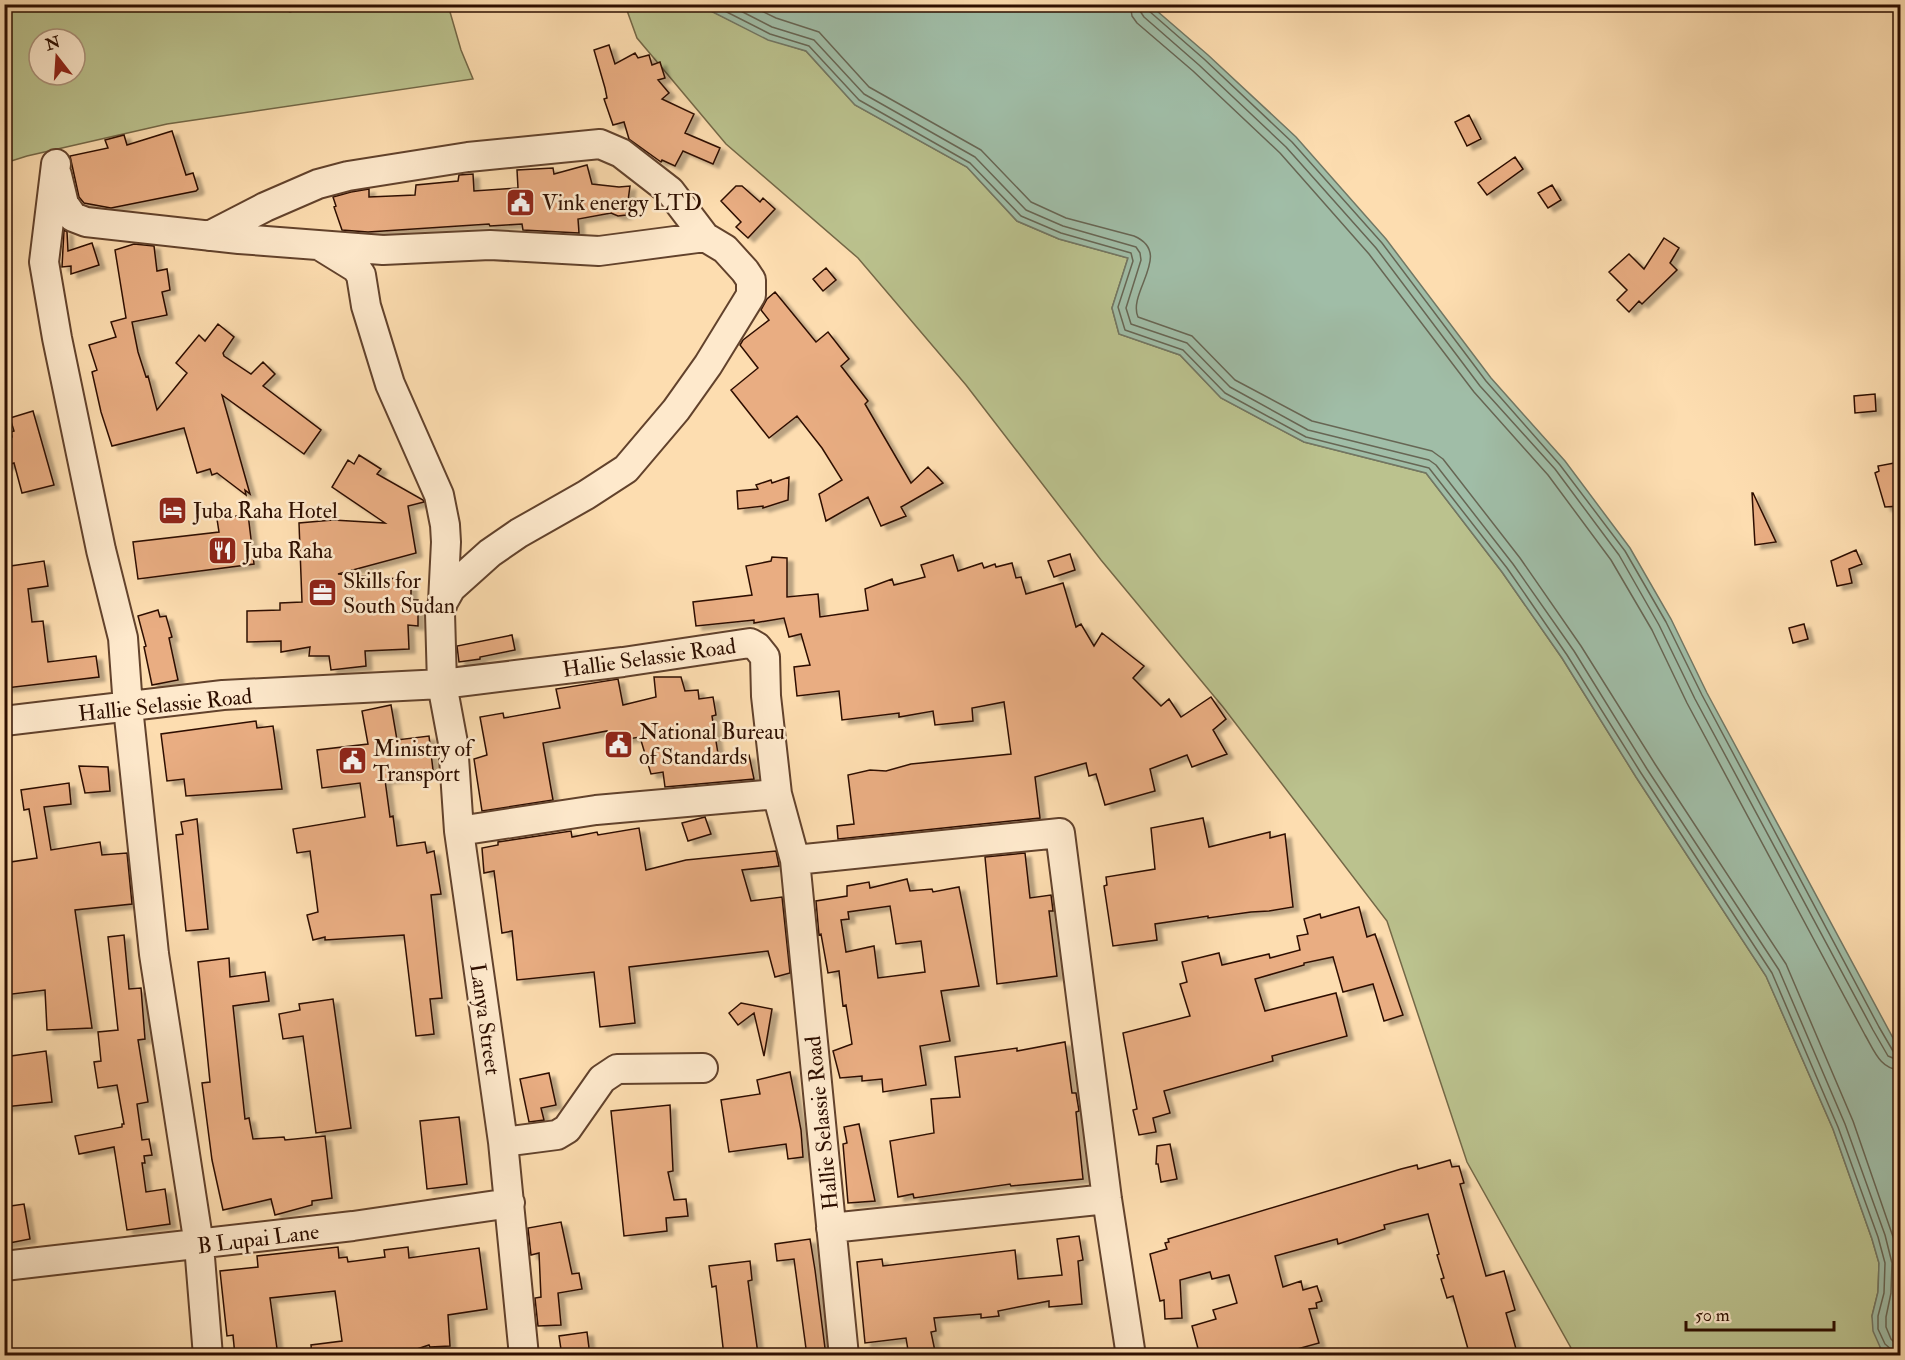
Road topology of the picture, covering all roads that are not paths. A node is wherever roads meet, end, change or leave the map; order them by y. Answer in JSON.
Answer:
{"nodes":[{"id":1,"x":209,"y":236,"type":"junction"},
{"id":2,"x":705,"y":237,"type":"junction"},
{"id":3,"x":320,"y":245,"type":"junction"},
{"id":4,"x":443,"y":602,"type":"junction"},
{"id":5,"x":442,"y":684,"type":"junction"},
{"id":6,"x":128,"y":706,"type":"junction"},
{"id":7,"x":4,"y":721,"type":"edge"},
{"id":8,"x":777,"y":794,"type":"junction"},
{"id":9,"x":459,"y":831,"type":"junction"},
{"id":10,"x":795,"y":860,"type":"junction"},
{"id":11,"x":703,"y":1068,"type":"dead end"},
{"id":12,"x":503,"y":1142,"type":"junction"},
{"id":13,"x":1107,"y":1199,"type":"junction"},
{"id":14,"x":510,"y":1203,"type":"junction"},
{"id":15,"x":831,"y":1228,"type":"junction"},
{"id":16,"x":199,"y":1245,"type":"junction"},
{"id":17,"x":4,"y":1266,"type":"edge"},
{"id":18,"x":208,"y":1356,"type":"edge"},
{"id":19,"x":524,"y":1356,"type":"edge"},
{"id":20,"x":844,"y":1356,"type":"edge"},
{"id":21,"x":1131,"y":1356,"type":"edge"}],
"edges":[{"from":1,"to":2,"type":"street"},
{"from":1,"to":3,"type":"street"},
{"from":1,"to":6,"type":"street"},
{"from":2,"to":3,"type":"street"},
{"from":2,"to":4,"type":"street"},
{"from":3,"to":4,"type":"street","name":"Lanya Street"},
{"from":4,"to":5,"type":"street","name":"Lanya Street"},
{"from":5,"to":6,"type":"street","name":"Hallie Selassie Road"},
{"from":5,"to":8,"type":"street","name":"Hallie Selassie Road"},
{"from":5,"to":9,"type":"street","name":"Lanya Street"},
{"from":6,"to":7,"type":"street","name":"Hallie Selassie Road"},
{"from":6,"to":16,"type":"street"},
{"from":8,"to":9,"type":"street"},
{"from":8,"to":10,"type":"street","name":"Hallie Selassie Road"},
{"from":9,"to":12,"type":"street","name":"Lanya Street"},
{"from":10,"to":13,"type":"street"},
{"from":10,"to":15,"type":"street","name":"Hallie Selassie Road"},
{"from":11,"to":12,"type":"street"},
{"from":12,"to":14,"type":"street","name":"Lanya Street"},
{"from":13,"to":15,"type":"street"},
{"from":13,"to":21,"type":"street"},
{"from":14,"to":16,"type":"street","name":"B Lupai Lane"},
{"from":14,"to":19,"type":"street","name":"Lanya Street"},
{"from":15,"to":20,"type":"street","name":"Hallie Selassie Road"},
{"from":16,"to":17,"type":"street","name":"B Lupai Lane"},
{"from":16,"to":18,"type":"street"}]}
